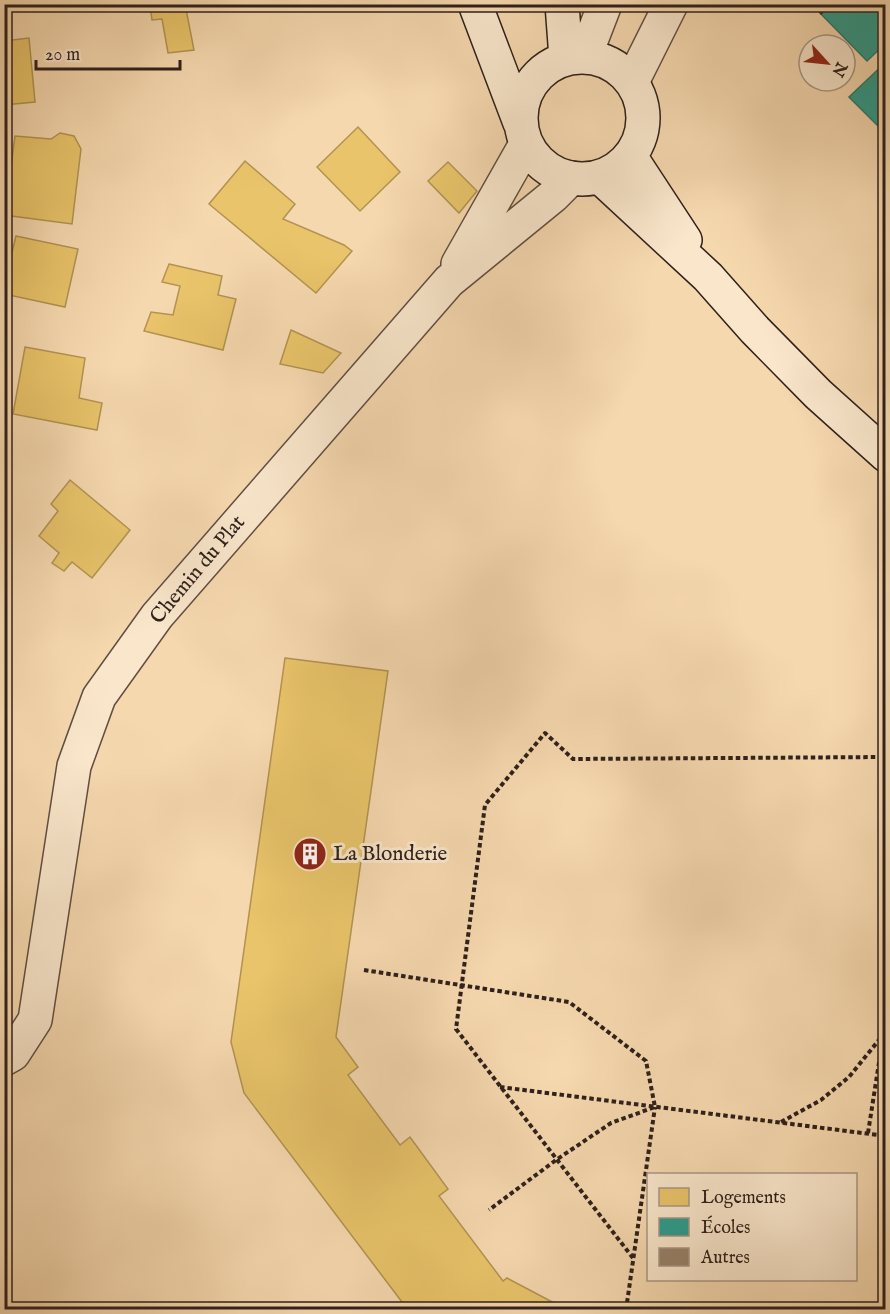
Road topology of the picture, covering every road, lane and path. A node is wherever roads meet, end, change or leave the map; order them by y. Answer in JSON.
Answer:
{"nodes":[{"id":1,"x":475,"y":4,"type":"edge"},
{"id":2,"x":562,"y":4,"type":"edge"},
{"id":3,"x":605,"y":4,"type":"edge"},
{"id":4,"x":671,"y":4,"type":"edge"},
{"id":5,"x":575,"y":57,"type":"junction"},
{"id":6,"x":632,"y":82,"type":"junction"},
{"id":7,"x":524,"y":137,"type":"junction"},
{"id":8,"x":630,"y":156,"type":"junction"},
{"id":9,"x":585,"y":177,"type":"junction"},
{"id":10,"x":708,"y":277,"type":"junction"},
{"id":11,"x":448,"y":281,"type":"junction"},
{"id":12,"x":885,"y":455,"type":"edge"},
{"id":13,"x":885,"y":757,"type":"edge"},
{"id":14,"x":364,"y":970,"type":"dead end"},
{"id":15,"x":462,"y":985,"type":"junction"},
{"id":16,"x":885,"y":1018,"type":"edge"},
{"id":17,"x":883,"y":1035,"type":"junction"},
{"id":18,"x":4,"y":1059,"type":"edge"},
{"id":19,"x":500,"y":1087,"type":"junction"},
{"id":20,"x":656,"y":1107,"type":"junction"},
{"id":21,"x":780,"y":1122,"type":"junction"},
{"id":22,"x":868,"y":1133,"type":"junction"},
{"id":23,"x":885,"y":1136,"type":"edge"},
{"id":24,"x":556,"y":1160,"type":"junction"},
{"id":25,"x":489,"y":1210,"type":"dead end"},
{"id":26,"x":633,"y":1258,"type":"junction"},
{"id":27,"x":626,"y":1310,"type":"edge"}],
"edges":[{"from":1,"to":7,"type":"street"},
{"from":2,"to":5,"type":"street"},
{"from":3,"to":5,"type":"street"},
{"from":4,"to":6,"type":"street"},
{"from":5,"to":6,"type":"street"},
{"from":5,"to":7,"type":"street"},
{"from":6,"to":8,"type":"street"},
{"from":7,"to":9,"type":"street"},
{"from":7,"to":11,"type":"street"},
{"from":8,"to":9,"type":"street"},
{"from":8,"to":10,"type":"street"},
{"from":9,"to":10,"type":"street"},
{"from":9,"to":11,"type":"street","name":"Chemin du Plat"},
{"from":10,"to":12,"type":"street"},
{"from":11,"to":18,"type":"street","name":"Chemin du Plat"},
{"from":13,"to":15,"type":"path"},
{"from":14,"to":15,"type":"path"},
{"from":15,"to":19,"type":"path"},
{"from":15,"to":20,"type":"path"},
{"from":16,"to":17,"type":"path"},
{"from":17,"to":21,"type":"path"},
{"from":17,"to":22,"type":"path"},
{"from":19,"to":20,"type":"path"},
{"from":19,"to":24,"type":"path"},
{"from":20,"to":21,"type":"path"},
{"from":20,"to":24,"type":"path"},
{"from":20,"to":26,"type":"path"},
{"from":21,"to":22,"type":"path"},
{"from":22,"to":23,"type":"path"},
{"from":24,"to":25,"type":"path"},
{"from":24,"to":26,"type":"path"},
{"from":26,"to":27,"type":"path"}]}
